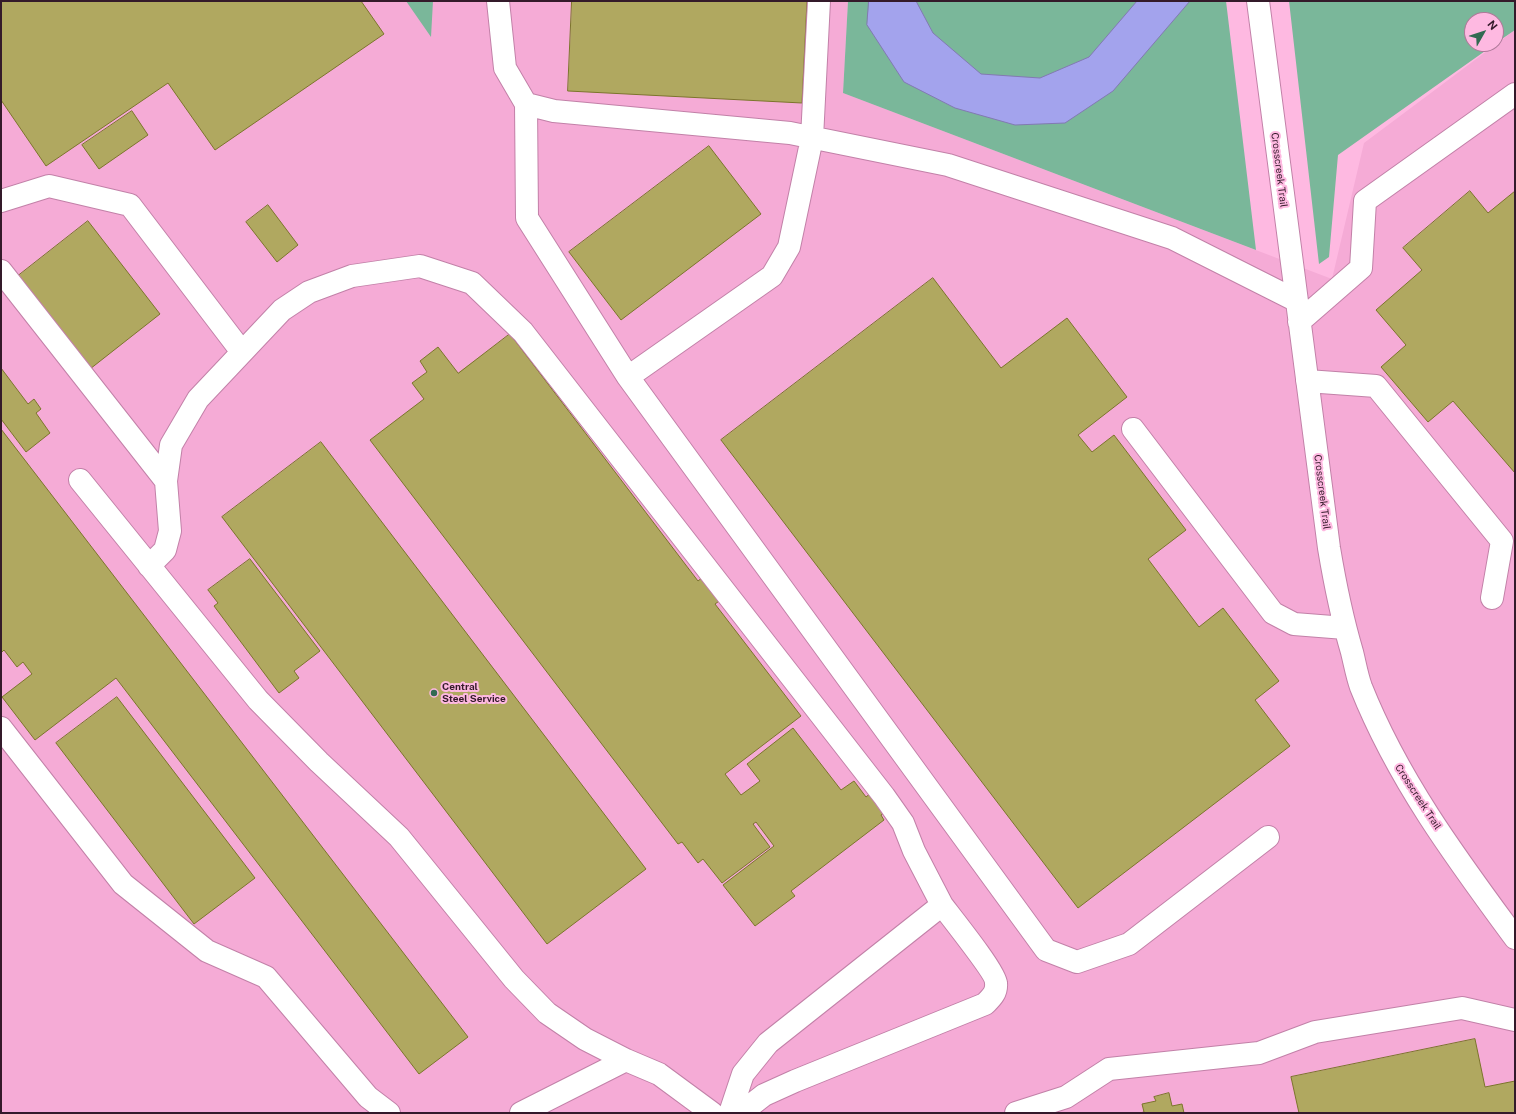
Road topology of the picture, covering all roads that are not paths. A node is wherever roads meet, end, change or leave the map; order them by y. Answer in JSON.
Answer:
{"nodes":[{"id":1,"x":498,"y":1,"type":"edge"},
{"id":2,"x":819,"y":1,"type":"edge"},
{"id":3,"x":1258,"y":1,"type":"edge"},
{"id":4,"x":1515,"y":94,"type":"edge"},
{"id":5,"x":526,"y":104,"type":"junction"},
{"id":6,"x":812,"y":138,"type":"junction"},
{"id":7,"x":1,"y":201,"type":"edge"},
{"id":8,"x":1,"y":270,"type":"edge"},
{"id":9,"x":1298,"y":311,"type":"junction"},
{"id":10,"x":242,"y":352,"type":"junction"},
{"id":11,"x":628,"y":377,"type":"junction"},
{"id":12,"x":1307,"y":381,"type":"junction"},
{"id":13,"x":1133,"y":429,"type":"dead end"},
{"id":14,"x":80,"y":480,"type":"dead end"},
{"id":15,"x":166,"y":481,"type":"junction"},
{"id":16,"x":1508,"y":539,"type":"edge"},
{"id":17,"x":149,"y":566,"type":"junction"},
{"id":18,"x":1492,"y":598,"type":"dead end"},
{"id":19,"x":1345,"y":628,"type":"junction"},
{"id":20,"x":1,"y":728,"type":"edge"},
{"id":21,"x":1268,"y":837,"type":"dead end"},
{"id":22,"x":942,"y":905,"type":"junction"},
{"id":23,"x":1515,"y":938,"type":"edge"},
{"id":24,"x":1515,"y":1020,"type":"edge"},
{"id":25,"x":626,"y":1060,"type":"junction"},
{"id":26,"x":389,"y":1113,"type":"edge"},
{"id":27,"x":521,"y":1113,"type":"edge"},
{"id":28,"x":712,"y":1113,"type":"edge"},
{"id":29,"x":730,"y":1113,"type":"edge"},
{"id":30,"x":741,"y":1113,"type":"edge"},
{"id":31,"x":1016,"y":1113,"type":"edge"}],
"edges":[{"from":1,"to":5,"type":"street"},
{"from":2,"to":6,"type":"street"},
{"from":3,"to":9,"type":"street","name":"Crosscreek Trail"},
{"from":4,"to":9,"type":"street"},
{"from":5,"to":6,"type":"street"},
{"from":5,"to":11,"type":"street"},
{"from":6,"to":9,"type":"street"},
{"from":6,"to":11,"type":"street"},
{"from":7,"to":10,"type":"street"},
{"from":8,"to":15,"type":"street"},
{"from":9,"to":12,"type":"street","name":"Crosscreek Trail"},
{"from":10,"to":15,"type":"street"},
{"from":10,"to":22,"type":"street"},
{"from":11,"to":21,"type":"street"},
{"from":12,"to":16,"type":"street"},
{"from":12,"to":19,"type":"street","name":"Crosscreek Trail"},
{"from":13,"to":19,"type":"street"},
{"from":14,"to":17,"type":"street"},
{"from":15,"to":17,"type":"street"},
{"from":16,"to":18,"type":"street"},
{"from":17,"to":25,"type":"street"},
{"from":19,"to":23,"type":"street","name":"Crosscreek Trail"},
{"from":20,"to":26,"type":"street"},
{"from":22,"to":29,"type":"street"},
{"from":22,"to":30,"type":"street"},
{"from":24,"to":31,"type":"street"},
{"from":25,"to":27,"type":"street"},
{"from":25,"to":28,"type":"street"}]}
